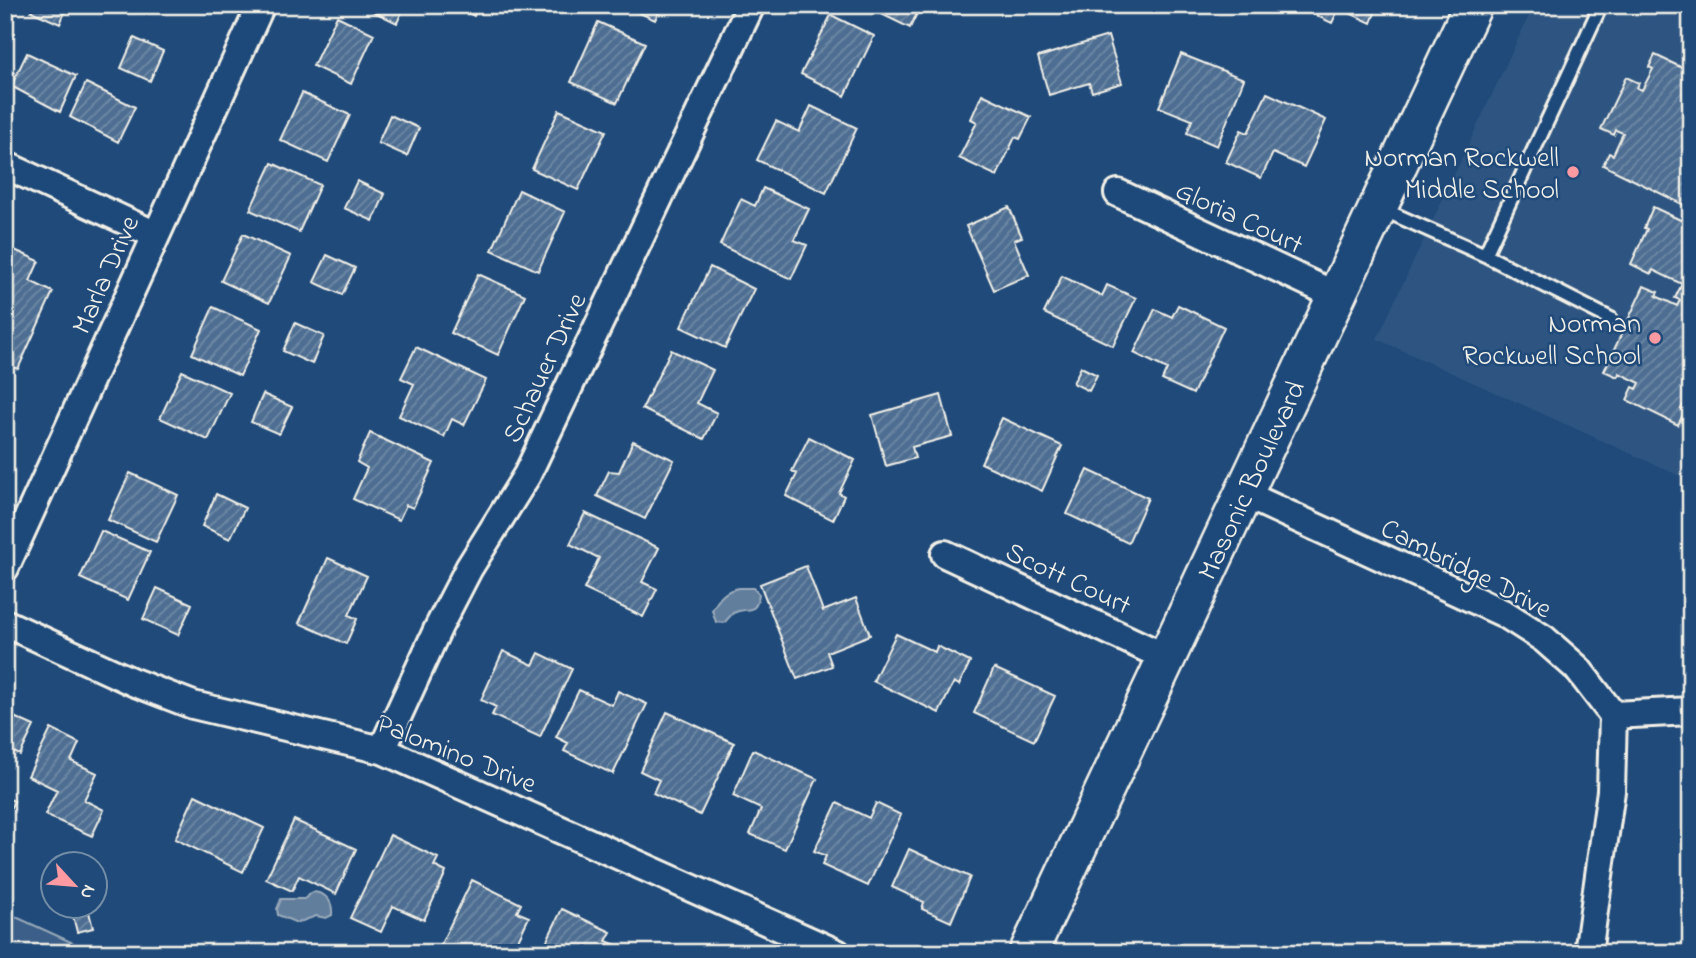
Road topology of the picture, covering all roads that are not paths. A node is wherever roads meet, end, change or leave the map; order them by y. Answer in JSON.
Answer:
{"nodes":[{"id":1,"x":261,"y":5,"type":"edge"},
{"id":2,"x":751,"y":5,"type":"edge"},
{"id":3,"x":1473,"y":5,"type":"edge"},
{"id":4,"x":1601,"y":5,"type":"edge"},
{"id":5,"x":5,"y":165,"type":"edge"},
{"id":6,"x":1118,"y":193,"type":"dead end"},
{"id":7,"x":1378,"y":208,"type":"junction"},
{"id":8,"x":156,"y":235,"type":"junction"},
{"id":9,"x":1485,"y":255,"type":"junction"},
{"id":10,"x":1335,"y":295,"type":"junction"},
{"id":11,"x":1611,"y":318,"type":"dead end"},
{"id":12,"x":1242,"y":493,"type":"junction"},
{"id":13,"x":945,"y":554,"type":"dead end"},
{"id":14,"x":5,"y":568,"type":"edge"},
{"id":15,"x":5,"y":623,"type":"edge"},
{"id":16,"x":1167,"y":658,"type":"junction"},
{"id":17,"x":1691,"y":711,"type":"edge"},
{"id":18,"x":1613,"y":715,"type":"junction"},
{"id":19,"x":382,"y":750,"type":"junction"},
{"id":20,"x":837,"y":953,"type":"edge"},
{"id":21,"x":1028,"y":953,"type":"edge"},
{"id":22,"x":1588,"y":953,"type":"edge"}],
"edges":[{"from":1,"to":8,"type":"street","name":"Marla Drive"},
{"from":2,"to":19,"type":"street","name":"Schauer Drive"},
{"from":3,"to":7,"type":"street","name":"Masonic Boulevard"},
{"from":4,"to":9,"type":"lane"},
{"from":5,"to":8,"type":"street"},
{"from":6,"to":10,"type":"street","name":"Gloria Court"},
{"from":7,"to":9,"type":"lane"},
{"from":7,"to":10,"type":"street","name":"Masonic Boulevard"},
{"from":8,"to":14,"type":"street","name":"Marla Drive"},
{"from":9,"to":11,"type":"lane"},
{"from":10,"to":12,"type":"street","name":"Masonic Boulevard"},
{"from":12,"to":16,"type":"street","name":"Masonic Boulevard"},
{"from":12,"to":18,"type":"street","name":"Cambridge Drive"},
{"from":13,"to":16,"type":"street","name":"Scott Court"},
{"from":15,"to":19,"type":"street","name":"Palomino Drive"},
{"from":16,"to":21,"type":"street","name":"Masonic Boulevard"},
{"from":17,"to":18,"type":"street"},
{"from":18,"to":22,"type":"street"},
{"from":19,"to":20,"type":"street","name":"Palomino Drive"}]}
